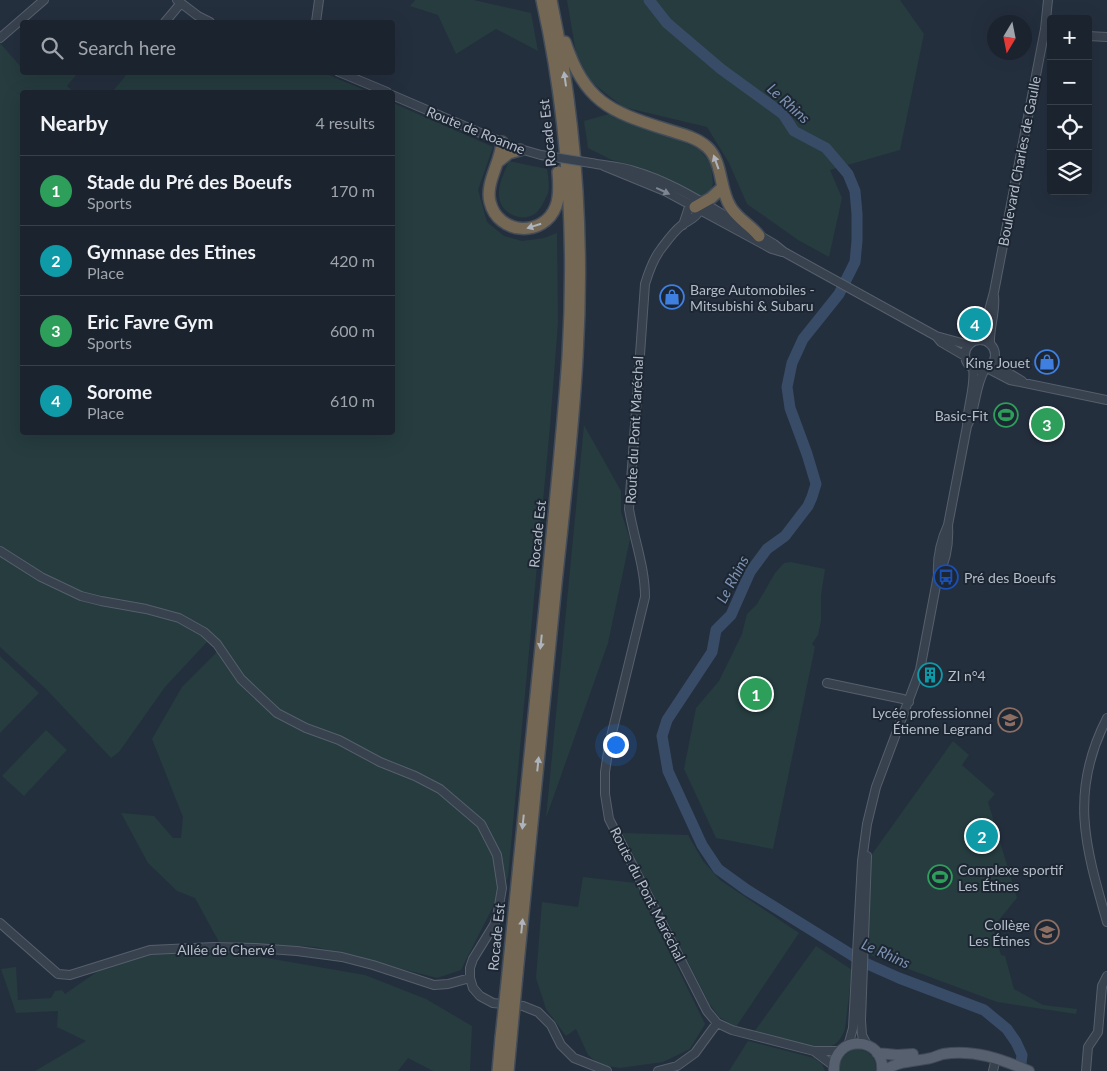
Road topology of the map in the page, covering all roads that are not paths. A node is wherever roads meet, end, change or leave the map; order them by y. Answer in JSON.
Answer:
{"nodes":[{"id":1,"x":44,"y":0,"type":"edge"},
{"id":2,"x":319,"y":0,"type":"edge"},
{"id":3,"x":542,"y":0,"type":"edge"},
{"id":4,"x":551,"y":0,"type":"edge"},
{"id":5,"x":1048,"y":0,"type":"edge"},
{"id":6,"x":179,"y":2,"type":"edge"},
{"id":7,"x":1048,"y":15,"type":"edge"},
{"id":8,"x":21,"y":20,"type":"edge"},
{"id":9,"x":166,"y":20,"type":"edge"},
{"id":10,"x":206,"y":20,"type":"edge"},
{"id":11,"x":316,"y":20,"type":"edge"},
{"id":12,"x":20,"y":21,"type":"edge"},
{"id":13,"x":558,"y":30,"type":"junction"},
{"id":14,"x":1047,"y":34,"type":"edge"},
{"id":15,"x":1092,"y":36,"type":"edge"},
{"id":16,"x":1107,"y":37,"type":"edge"},
{"id":17,"x":0,"y":38,"type":"edge"},
{"id":18,"x":346,"y":75,"type":"edge"},
{"id":19,"x":557,"y":88,"type":"junction"},
{"id":20,"x":381,"y":90,"type":"edge"},
{"id":21,"x":395,"y":96,"type":"edge"},
{"id":22,"x":502,"y":142,"type":"junction"},
{"id":23,"x":520,"y":150,"type":"junction"},
{"id":24,"x":499,"y":160,"type":"junction"},
{"id":25,"x":723,"y":187,"type":"junction"},
{"id":26,"x":697,"y":205,"type":"junction"},
{"id":27,"x":760,"y":236,"type":"junction"},
{"id":28,"x":784,"y":252,"type":"junction"},
{"id":29,"x":994,"y":292,"type":"junction"},
{"id":30,"x":936,"y":336,"type":"junction"},
{"id":31,"x":979,"y":340,"type":"junction"},
{"id":32,"x":990,"y":344,"type":"junction"},
{"id":33,"x":969,"y":345,"type":"junction"},
{"id":34,"x":965,"y":356,"type":"junction"},
{"id":35,"x":995,"y":359,"type":"junction"},
{"id":36,"x":973,"y":368,"type":"junction"},
{"id":37,"x":986,"y":369,"type":"junction"},
{"id":38,"x":1023,"y":382,"type":"junction"},
{"id":39,"x":1107,"y":400,"type":"edge"},
{"id":40,"x":967,"y":426,"type":"junction"},
{"id":41,"x":0,"y":551,"type":"edge"},
{"id":42,"x":827,"y":683,"type":"dead end"},
{"id":43,"x":909,"y":702,"type":"junction"},
{"id":44,"x":1107,"y":718,"type":"edge"},
{"id":45,"x":1107,"y":922,"type":"edge"},
{"id":46,"x":0,"y":923,"type":"edge"},
{"id":47,"x":513,"y":974,"type":"junction"},
{"id":48,"x":1107,"y":976,"type":"edge"},
{"id":49,"x":470,"y":978,"type":"junction"},
{"id":50,"x":859,"y":980,"type":"junction"},
{"id":51,"x":717,"y":1023,"type":"junction"},
{"id":52,"x":506,"y":1038,"type":"junction"},
{"id":53,"x":866,"y":1045,"type":"junction"},
{"id":54,"x":844,"y":1048,"type":"junction"},
{"id":55,"x":814,"y":1051,"type":"junction"},
{"id":56,"x":877,"y":1053,"type":"junction"},
{"id":57,"x":942,"y":1054,"type":"junction"},
{"id":58,"x":1000,"y":1059,"type":"junction"},
{"id":59,"x":834,"y":1068,"type":"edge"},
{"id":60,"x":498,"y":1071,"type":"edge"},
{"id":61,"x":508,"y":1071,"type":"edge"},
{"id":62,"x":607,"y":1071,"type":"edge"},
{"id":63,"x":658,"y":1071,"type":"edge"},
{"id":64,"x":883,"y":1071,"type":"edge"},
{"id":65,"x":993,"y":1071,"type":"edge"},
{"id":66,"x":1029,"y":1071,"type":"edge"},
{"id":67,"x":1086,"y":1071,"type":"edge"}],
"edges":[{"from":1,"to":8,"type":"street"},
{"from":2,"to":11,"type":"street"},
{"from":3,"to":19,"type":"highway","name":"Rocade Est"},
{"from":4,"to":13,"type":"highway","name":"Rocade Est"},
{"from":5,"to":7,"type":"street","name":"Boulevard Charles de Gaulle"},
{"from":6,"to":9,"type":"street"},
{"from":6,"to":10,"type":"street"},
{"from":12,"to":17,"type":"street"},
{"from":25,"to":13,"type":"highway","one_way":true},
{"from":47,"to":13,"type":"highway","name":"Rocade Est","one_way":true},
{"from":14,"to":29,"type":"street","name":"Boulevard Charles de Gaulle"},
{"from":15,"to":16,"type":"street"},
{"from":18,"to":20,"type":"street"},
{"from":19,"to":24,"type":"highway","one_way":true},
{"from":19,"to":47,"type":"highway","name":"Rocade Est","one_way":true},
{"from":21,"to":22,"type":"street","name":"Route de Roanne"},
{"from":22,"to":23,"type":"street","name":"Route de Roanne"},
{"from":22,"to":24,"type":"highway"},
{"from":23,"to":24,"type":"highway"},
{"from":23,"to":26,"type":"street","name":"Route de Roanne","bridge":true},
{"from":25,"to":26,"type":"highway"},
{"from":25,"to":27,"type":"highway"},
{"from":26,"to":27,"type":"street"},
{"from":26,"to":28,"type":"street"},
{"from":26,"to":51,"type":"street","name":"Route du Pont Maréchal"},
{"from":27,"to":28,"type":"street"},
{"from":28,"to":30,"type":"street"},
{"from":29,"to":31,"type":"street","name":"Boulevard Charles de Gaulle"},
{"from":29,"to":32,"type":"street","name":"Boulevard Charles de Gaulle"},
{"from":30,"to":33,"type":"street"},
{"from":30,"to":34,"type":"street"},
{"from":31,"to":32,"type":"street"},
{"from":31,"to":33,"type":"street"},
{"from":32,"to":35,"type":"street"},
{"from":33,"to":34,"type":"street"},
{"from":34,"to":36,"type":"street"},
{"from":35,"to":37,"type":"street"},
{"from":35,"to":38,"type":"street"},
{"from":36,"to":37,"type":"street"},
{"from":36,"to":40,"type":"street"},
{"from":37,"to":38,"type":"street"},
{"from":37,"to":40,"type":"street"},
{"from":38,"to":39,"type":"street"},
{"from":40,"to":43,"type":"street"},
{"from":41,"to":49,"type":"street"},
{"from":42,"to":43,"type":"street"},
{"from":43,"to":50,"type":"street"},
{"from":44,"to":45,"type":"street"},
{"from":46,"to":49,"type":"street","name":"Allée de Chervé"},
{"from":47,"to":52,"type":"highway","name":"Rocade Est","bridge":true},
{"from":48,"to":67,"type":"street"},
{"from":49,"to":62,"type":"street"},
{"from":50,"to":53,"type":"street"},
{"from":50,"to":54,"type":"street"},
{"from":51,"to":55,"type":"street"},
{"from":51,"to":63,"type":"street"},
{"from":52,"to":60,"type":"highway","name":"Rocade Est"},
{"from":52,"to":61,"type":"highway","name":"Rocade Est"},
{"from":53,"to":54,"type":"main road"},
{"from":53,"to":56,"type":"main road"},
{"from":54,"to":55,"type":"street"},
{"from":54,"to":59,"type":"main road"},
{"from":55,"to":59,"type":"street"},
{"from":56,"to":57,"type":"main road"},
{"from":56,"to":64,"type":"main road"},
{"from":57,"to":58,"type":"main road"},
{"from":57,"to":64,"type":"main road"},
{"from":58,"to":65,"type":"street"},
{"from":58,"to":66,"type":"main road"}]}
